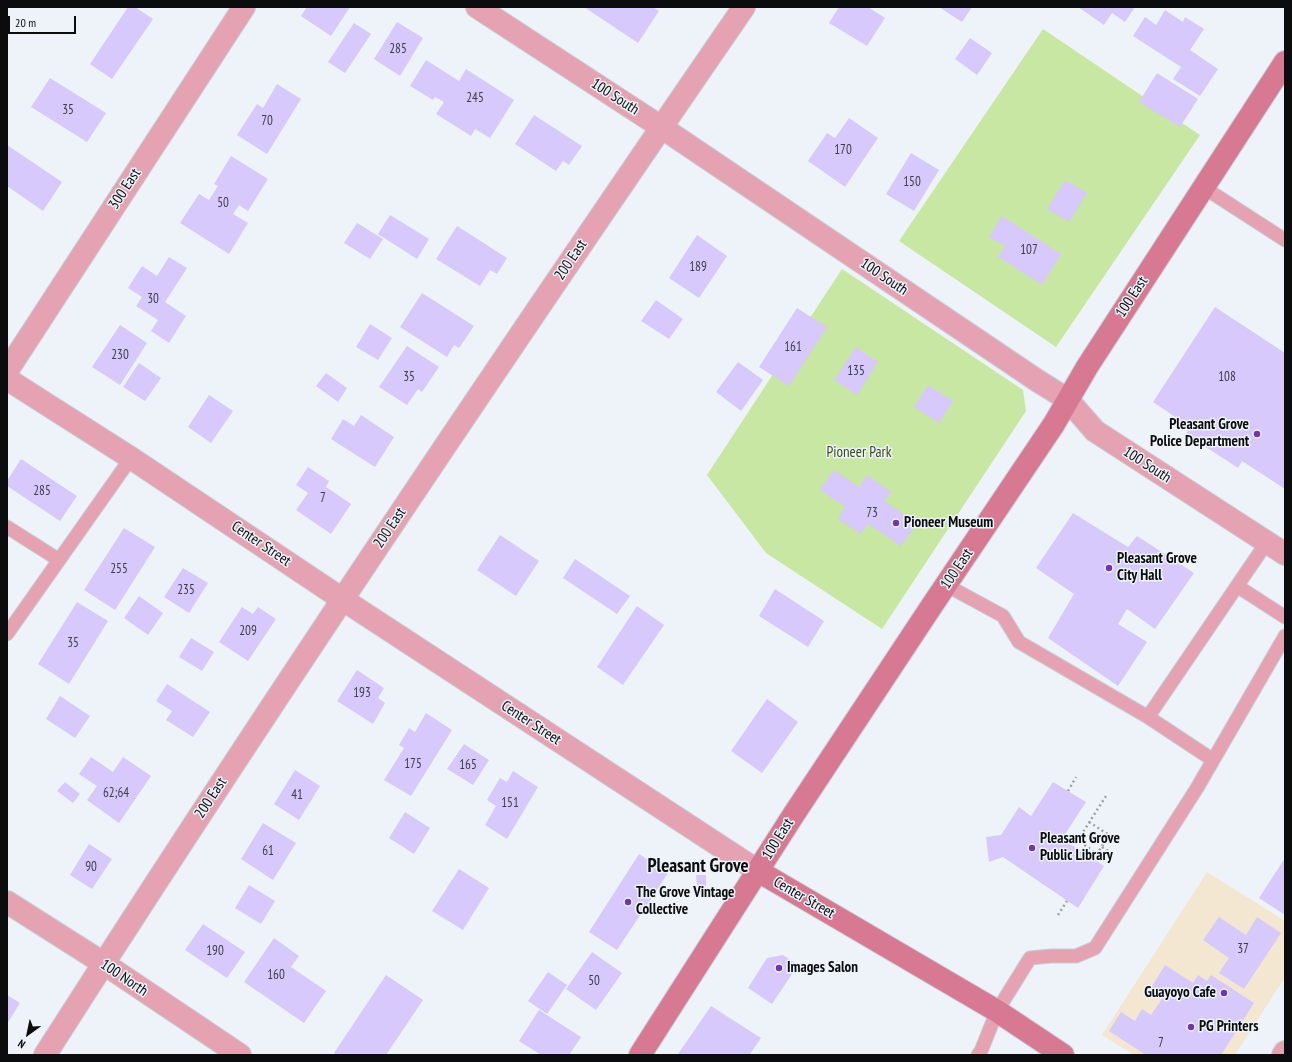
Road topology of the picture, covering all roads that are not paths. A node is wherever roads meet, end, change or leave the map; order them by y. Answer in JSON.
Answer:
{"nodes":[{"id":1,"x":244,"y":7,"type":"edge"},
{"id":2,"x":477,"y":7,"type":"edge"},
{"id":3,"x":744,"y":7,"type":"edge"},
{"id":4,"x":1285,"y":62,"type":"edge"},
{"id":5,"x":661,"y":127,"type":"junction"},
{"id":6,"x":1203,"y":187,"type":"junction"},
{"id":7,"x":1285,"y":240,"type":"edge"},
{"id":8,"x":7,"y":371,"type":"edge"},
{"id":9,"x":7,"y":379,"type":"edge"},
{"id":10,"x":1067,"y":399,"type":"junction"},
{"id":11,"x":131,"y":458,"type":"junction"},
{"id":12,"x":7,"y":527,"type":"edge"},
{"id":13,"x":1267,"y":542,"type":"junction"},
{"id":14,"x":1285,"y":554,"type":"edge"},
{"id":15,"x":58,"y":560,"type":"junction"},
{"id":16,"x":946,"y":584,"type":"junction"},
{"id":17,"x":1237,"y":586,"type":"junction"},
{"id":18,"x":342,"y":599,"type":"junction"},
{"id":19,"x":1285,"y":617,"type":"edge"},
{"id":20,"x":7,"y":634,"type":"edge"},
{"id":21,"x":1285,"y":636,"type":"edge"},
{"id":22,"x":1148,"y":717,"type":"junction"},
{"id":23,"x":1213,"y":760,"type":"junction"},
{"id":24,"x":758,"y":871,"type":"junction"},
{"id":25,"x":7,"y":902,"type":"edge"},
{"id":26,"x":103,"y":963,"type":"junction"},
{"id":27,"x":997,"y":1011,"type":"junction"},
{"id":28,"x":1285,"y":1052,"type":"edge"},
{"id":29,"x":45,"y":1055,"type":"edge"},
{"id":30,"x":240,"y":1055,"type":"edge"},
{"id":31,"x":640,"y":1055,"type":"edge"},
{"id":32,"x":978,"y":1055,"type":"edge"},
{"id":33,"x":1063,"y":1055,"type":"edge"},
{"id":34,"x":1283,"y":1055,"type":"edge"}],
"edges":[{"from":1,"to":8,"type":"street","name":"300 East"},
{"from":2,"to":5,"type":"street","name":"100 South"},
{"from":3,"to":5,"type":"street","name":"200 East"},
{"from":4,"to":6,"type":"main road","name":"100 East"},
{"from":5,"to":10,"type":"street","name":"100 South"},
{"from":5,"to":18,"type":"street","name":"200 East"},
{"from":6,"to":7,"type":"lane"},
{"from":6,"to":10,"type":"main road","name":"100 East"},
{"from":9,"to":11,"type":"street","name":"Center Street"},
{"from":10,"to":13,"type":"street","name":"100 South"},
{"from":10,"to":16,"type":"main road","name":"100 East"},
{"from":11,"to":15,"type":"lane"},
{"from":11,"to":18,"type":"street","name":"Center Street"},
{"from":12,"to":15,"type":"lane"},
{"from":13,"to":14,"type":"street","name":"100 South"},
{"from":13,"to":17,"type":"lane"},
{"from":15,"to":20,"type":"lane"},
{"from":16,"to":22,"type":"lane"},
{"from":16,"to":24,"type":"main road","name":"100 East"},
{"from":17,"to":19,"type":"lane"},
{"from":17,"to":22,"type":"lane"},
{"from":18,"to":24,"type":"street","name":"Center Street"},
{"from":18,"to":26,"type":"street","name":"200 East"},
{"from":21,"to":23,"type":"lane"},
{"from":22,"to":23,"type":"lane"},
{"from":23,"to":27,"type":"lane"},
{"from":24,"to":27,"type":"main road","name":"Center Street"},
{"from":24,"to":31,"type":"main road","name":"100 East"},
{"from":25,"to":26,"type":"street","name":"100 North"},
{"from":26,"to":29,"type":"street","name":"200 East"},
{"from":26,"to":30,"type":"street","name":"100 North"},
{"from":27,"to":32,"type":"lane"},
{"from":27,"to":33,"type":"main road","name":"Center Street"},
{"from":28,"to":34,"type":"street"}]}
